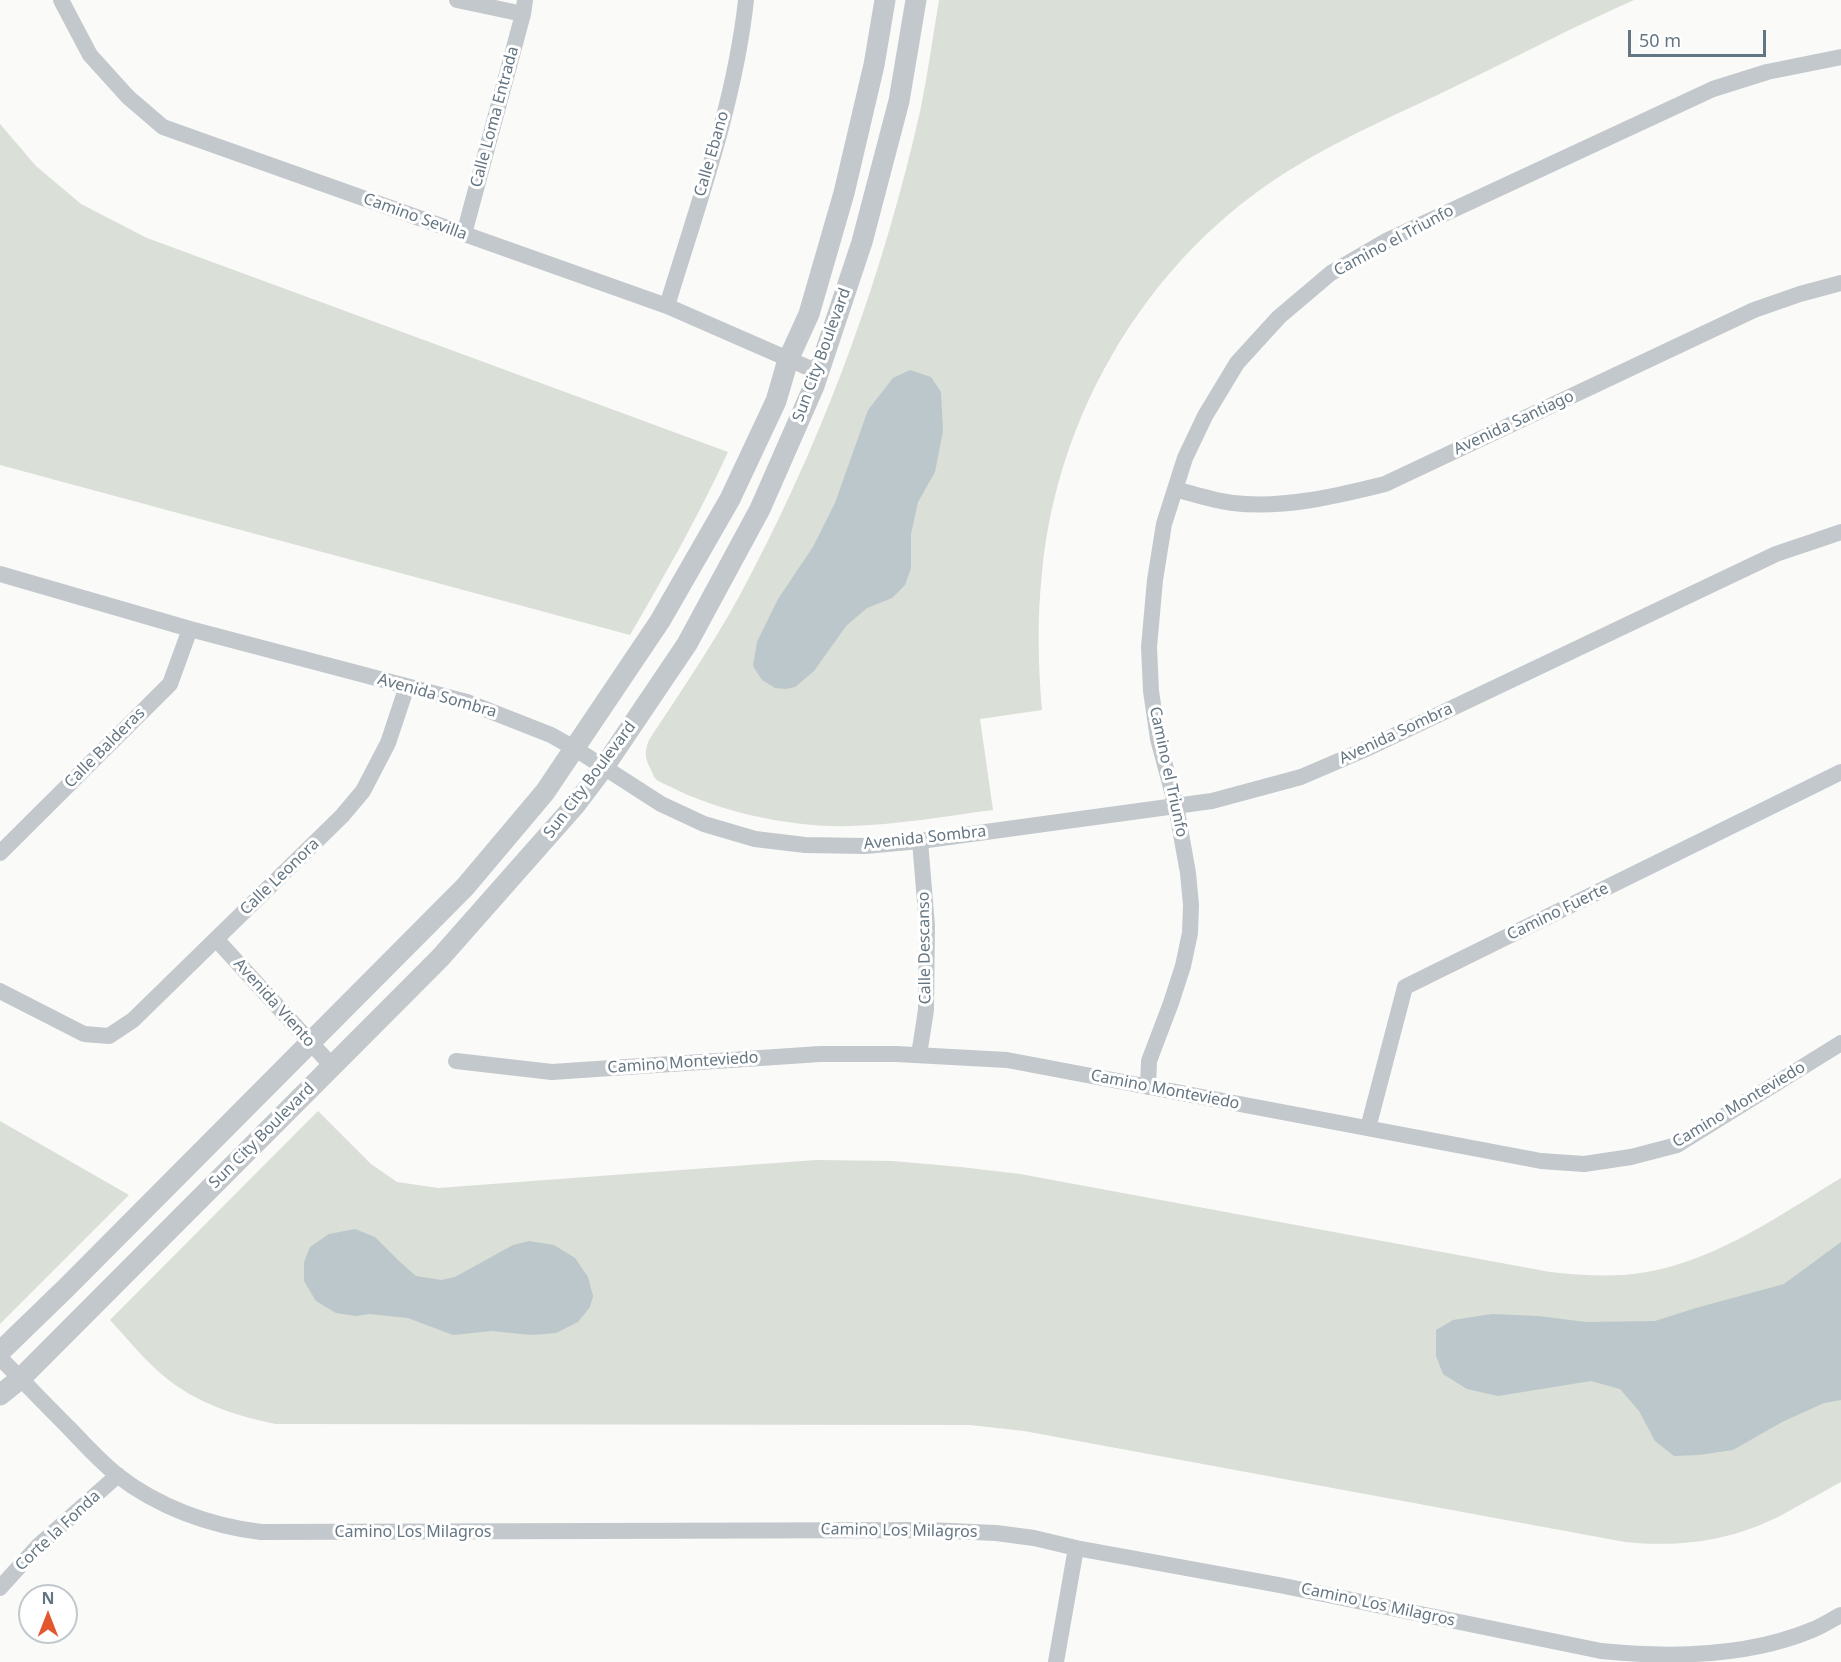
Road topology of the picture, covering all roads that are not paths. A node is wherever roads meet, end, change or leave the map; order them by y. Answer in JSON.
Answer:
{"nodes":[{"id":1,"x":61,"y":0,"type":"edge"},
{"id":2,"x":457,"y":0,"type":"edge"},
{"id":3,"x":746,"y":0,"type":"edge"},
{"id":4,"x":885,"y":0,"type":"edge"},
{"id":5,"x":916,"y":0,"type":"edge"},
{"id":6,"x":524,"y":7,"type":"edge"},
{"id":7,"x":1841,"y":57,"type":"edge"},
{"id":8,"x":464,"y":234,"type":"junction"},
{"id":9,"x":1841,"y":283,"type":"edge"},
{"id":10,"x":666,"y":306,"type":"junction"},
{"id":11,"x":788,"y":360,"type":"junction"},
{"id":12,"x":818,"y":372,"type":"junction"},
{"id":13,"x":1175,"y":489,"type":"junction"},
{"id":14,"x":1841,"y":532,"type":"edge"},
{"id":15,"x":0,"y":574,"type":"edge"},
{"id":16,"x":190,"y":629,"type":"junction"},
{"id":17,"x":407,"y":686,"type":"junction"},
{"id":18,"x":574,"y":748,"type":"junction"},
{"id":19,"x":604,"y":767,"type":"junction"},
{"id":20,"x":1841,"y":772,"type":"edge"},
{"id":21,"x":1176,"y":806,"type":"junction"},
{"id":22,"x":920,"y":841,"type":"junction"},
{"id":23,"x":0,"y":853,"type":"edge"},
{"id":24,"x":216,"y":939,"type":"junction"},
{"id":25,"x":0,"y":991,"type":"edge"},
{"id":26,"x":310,"y":1042,"type":"junction"},
{"id":27,"x":1841,"y":1043,"type":"edge"},
{"id":28,"x":919,"y":1055,"type":"junction"},
{"id":29,"x":456,"y":1061,"type":"dead end"},
{"id":30,"x":332,"y":1066,"type":"junction"},
{"id":31,"x":1148,"y":1087,"type":"junction"},
{"id":32,"x":1368,"y":1128,"type":"junction"},
{"id":33,"x":0,"y":1352,"type":"edge"},
{"id":34,"x":0,"y":1358,"type":"edge"},
{"id":35,"x":21,"y":1379,"type":"junction"},
{"id":36,"x":0,"y":1395,"type":"edge"},
{"id":37,"x":118,"y":1475,"type":"junction"},
{"id":38,"x":1076,"y":1548,"type":"junction"},
{"id":39,"x":0,"y":1588,"type":"edge"},
{"id":40,"x":1841,"y":1615,"type":"edge"},
{"id":41,"x":1056,"y":1662,"type":"edge"}],
"edges":[{"from":1,"to":8,"type":"street","name":"Camino Sevilla"},
{"from":2,"to":6,"type":"street"},
{"from":3,"to":10,"type":"street","name":"Calle Ebano"},
{"from":4,"to":11,"type":"street","name":"Sun City Boulevard"},
{"from":5,"to":12,"type":"street","name":"Sun City Boulevard"},
{"from":6,"to":8,"type":"street","name":"Calle Loma Entrada"},
{"from":7,"to":13,"type":"street","name":"Camino el Triunfo"},
{"from":8,"to":10,"type":"street","name":"Camino Sevilla"},
{"from":9,"to":13,"type":"street","name":"Avenida Santiago"},
{"from":10,"to":11,"type":"street","name":"Camino Sevilla"},
{"from":11,"to":12,"type":"street","name":"Camino Sevilla"},
{"from":11,"to":18,"type":"street","name":"Sun City Boulevard"},
{"from":12,"to":19,"type":"street","name":"Sun City Boulevard"},
{"from":13,"to":21,"type":"street","name":"Camino el Triunfo"},
{"from":14,"to":21,"type":"street","name":"Avenida Sombra"},
{"from":15,"to":16,"type":"street","name":"Avenida Sombra"},
{"from":16,"to":17,"type":"street","name":"Avenida Sombra"},
{"from":16,"to":23,"type":"street","name":"Calle Balderas"},
{"from":17,"to":18,"type":"street","name":"Avenida Sombra"},
{"from":17,"to":24,"type":"street","name":"Calle Leonora"},
{"from":18,"to":19,"type":"street","name":"Avenida Sombra"},
{"from":18,"to":26,"type":"street","name":"Sun City Boulevard"},
{"from":19,"to":22,"type":"street","name":"Avenida Sombra"},
{"from":19,"to":30,"type":"street","name":"Sun City Boulevard"},
{"from":20,"to":32,"type":"street","name":"Camino Fuerte"},
{"from":21,"to":22,"type":"street","name":"Avenida Sombra"},
{"from":21,"to":31,"type":"street","name":"Camino el Triunfo"},
{"from":22,"to":28,"type":"street","name":"Calle Descanso"},
{"from":24,"to":25,"type":"street","name":"Calle Leonora"},
{"from":24,"to":26,"type":"street","name":"Avenida Viento"},
{"from":26,"to":30,"type":"street","name":"Avenida Viento"},
{"from":26,"to":33,"type":"street","name":"Sun City Boulevard"},
{"from":27,"to":32,"type":"street","name":"Camino Monteviedo"},
{"from":28,"to":29,"type":"street","name":"Camino Monteviedo"},
{"from":28,"to":31,"type":"street","name":"Camino Monteviedo"},
{"from":30,"to":35,"type":"street","name":"Sun City Boulevard"},
{"from":31,"to":32,"type":"street","name":"Camino Monteviedo"},
{"from":34,"to":35,"type":"street","name":"Camino Los Milagros"},
{"from":35,"to":36,"type":"street","name":"Sun City Boulevard"},
{"from":35,"to":37,"type":"street","name":"Camino Los Milagros"},
{"from":37,"to":38,"type":"street","name":"Camino Los Milagros"},
{"from":37,"to":39,"type":"street","name":"Corte la Fonda"},
{"from":38,"to":40,"type":"street","name":"Camino Los Milagros"},
{"from":38,"to":41,"type":"street"}]}
